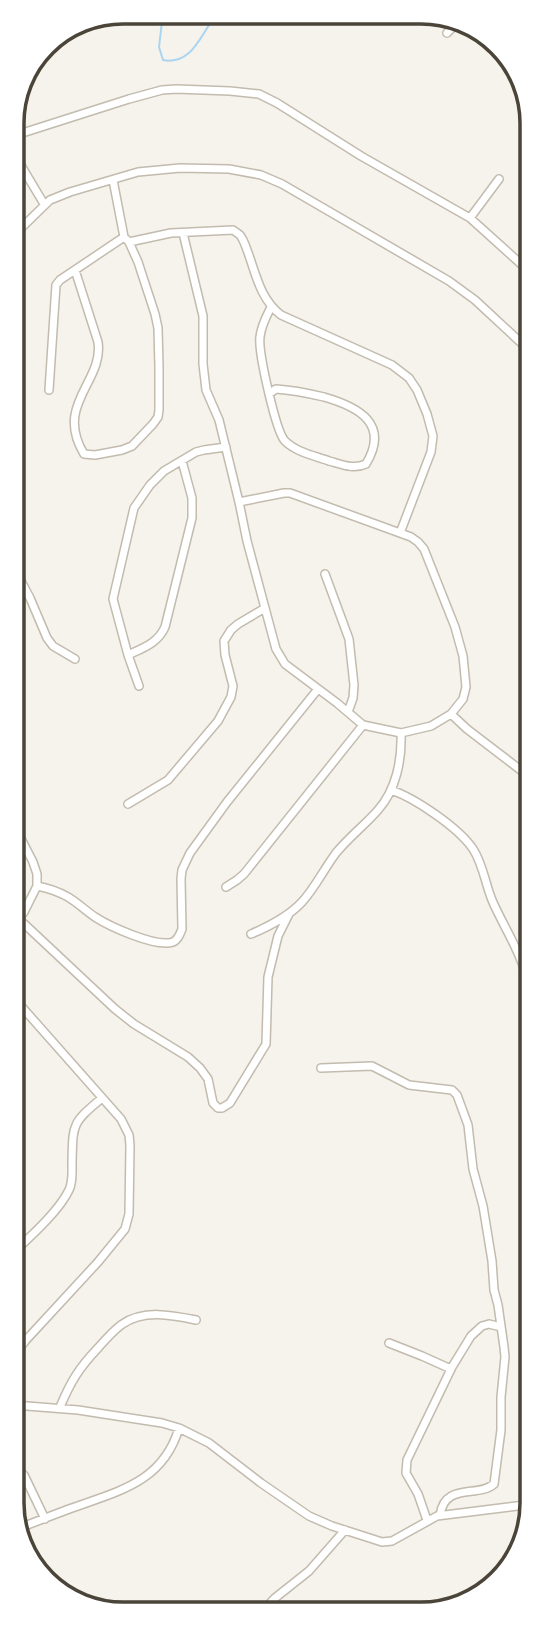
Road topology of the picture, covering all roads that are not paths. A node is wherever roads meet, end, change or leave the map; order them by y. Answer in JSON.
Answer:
{"nodes":[{"id":1,"x":451,"y":29,"type":"edge"},
{"id":2,"x":447,"y":33,"type":"dead end"},
{"id":3,"x":25,"y":132,"type":"edge"},
{"id":4,"x":25,"y":172,"type":"edge"},
{"id":5,"x":499,"y":179,"type":"dead end"},
{"id":6,"x":113,"y":180,"type":"junction"},
{"id":7,"x":44,"y":204,"type":"junction"},
{"id":8,"x":470,"y":218,"type":"junction"},
{"id":9,"x":25,"y":224,"type":"edge"},
{"id":10,"x":183,"y":233,"type":"junction"},
{"id":11,"x":127,"y":239,"type":"junction"},
{"id":12,"x":520,"y":263,"type":"edge"},
{"id":13,"x":75,"y":270,"type":"junction"},
{"id":14,"x":271,"y":307,"type":"junction"},
{"id":15,"x":520,"y":341,"type":"edge"},
{"id":16,"x":49,"y":390,"type":"dead end"},
{"id":17,"x":270,"y":393,"type":"junction"},
{"id":18,"x":226,"y":447,"type":"junction"},
{"id":19,"x":182,"y":461,"type":"junction"},
{"id":20,"x":239,"y":502,"type":"junction"},
{"id":21,"x":400,"y":533,"type":"junction"},
{"id":22,"x":326,"y":574,"type":"dead end"},
{"id":23,"x":25,"y":587,"type":"edge"},
{"id":24,"x":265,"y":608,"type":"junction"},
{"id":25,"x":128,"y":654,"type":"junction"},
{"id":26,"x":75,"y":659,"type":"dead end"},
{"id":27,"x":139,"y":687,"type":"dead end"},
{"id":28,"x":318,"y":689,"type":"junction"},
{"id":29,"x":348,"y":712,"type":"junction"},
{"id":30,"x":451,"y":714,"type":"junction"},
{"id":31,"x":363,"y":725,"type":"junction"},
{"id":32,"x":401,"y":733,"type":"junction"},
{"id":33,"x":520,"y":770,"type":"edge"},
{"id":34,"x":391,"y":790,"type":"junction"},
{"id":35,"x":128,"y":804,"type":"dead end"},
{"id":36,"x":24,"y":846,"type":"edge"},
{"id":37,"x":37,"y":886,"type":"junction"},
{"id":38,"x":226,"y":887,"type":"dead end"},
{"id":39,"x":24,"y":909,"type":"edge"},
{"id":40,"x":289,"y":914,"type":"junction"},
{"id":41,"x":24,"y":929,"type":"edge"},
{"id":42,"x":251,"y":934,"type":"dead end"},
{"id":43,"x":520,"y":957,"type":"edge"},
{"id":44,"x":24,"y":1011,"type":"edge"},
{"id":45,"x":321,"y":1068,"type":"dead end"},
{"id":46,"x":102,"y":1098,"type":"junction"},
{"id":47,"x":24,"y":1241,"type":"edge"},
{"id":48,"x":196,"y":1320,"type":"dead end"},
{"id":49,"x":501,"y":1327,"type":"junction"},
{"id":50,"x":24,"y":1342,"type":"edge"},
{"id":51,"x":389,"y":1343,"type":"dead end"},
{"id":52,"x":451,"y":1369,"type":"junction"},
{"id":53,"x":24,"y":1405,"type":"edge"},
{"id":54,"x":60,"y":1407,"type":"junction"},
{"id":55,"x":179,"y":1428,"type":"junction"},
{"id":56,"x":24,"y":1475,"type":"edge"},
{"id":57,"x":520,"y":1506,"type":"edge"},
{"id":58,"x":440,"y":1515,"type":"junction"},
{"id":59,"x":45,"y":1519,"type":"junction"},
{"id":60,"x":427,"y":1520,"type":"junction"},
{"id":61,"x":27,"y":1525,"type":"edge"},
{"id":62,"x":345,"y":1530,"type":"junction"},
{"id":63,"x":271,"y":1602,"type":"edge"}],
"edges":[{"from":1,"to":2,"type":"street"},
{"from":3,"to":8,"type":"street"},
{"from":4,"to":7,"type":"street"},
{"from":5,"to":8,"type":"street"},
{"from":6,"to":7,"type":"street"},
{"from":6,"to":11,"type":"street"},
{"from":6,"to":15,"type":"street"},
{"from":7,"to":9,"type":"street"},
{"from":8,"to":12,"type":"street"},
{"from":10,"to":11,"type":"street"},
{"from":10,"to":14,"type":"street"},
{"from":10,"to":18,"type":"street"},
{"from":11,"to":13,"type":"street"},
{"from":11,"to":13,"type":"street"},
{"from":13,"to":16,"type":"street"},
{"from":14,"to":17,"type":"street"},
{"from":14,"to":21,"type":"street"},
{"from":17,"to":17,"type":"street"},
{"from":18,"to":19,"type":"street"},
{"from":18,"to":20,"type":"street"},
{"from":19,"to":25,"type":"street"},
{"from":19,"to":25,"type":"street"},
{"from":20,"to":21,"type":"street"},
{"from":20,"to":24,"type":"street"},
{"from":21,"to":30,"type":"street"},
{"from":22,"to":29,"type":"street"},
{"from":23,"to":26,"type":"street"},
{"from":24,"to":28,"type":"street"},
{"from":24,"to":35,"type":"street"},
{"from":25,"to":27,"type":"street"},
{"from":28,"to":29,"type":"street"},
{"from":28,"to":37,"type":"street"},
{"from":29,"to":31,"type":"street"},
{"from":30,"to":32,"type":"street"},
{"from":30,"to":33,"type":"street"},
{"from":31,"to":32,"type":"street"},
{"from":31,"to":38,"type":"street"},
{"from":32,"to":34,"type":"street"},
{"from":34,"to":40,"type":"street"},
{"from":34,"to":43,"type":"street"},
{"from":36,"to":37,"type":"street"},
{"from":37,"to":39,"type":"street"},
{"from":40,"to":41,"type":"street"},
{"from":40,"to":42,"type":"street"},
{"from":44,"to":46,"type":"street"},
{"from":45,"to":49,"type":"street"},
{"from":46,"to":47,"type":"street"},
{"from":46,"to":50,"type":"street"},
{"from":48,"to":54,"type":"street"},
{"from":49,"to":52,"type":"street"},
{"from":49,"to":58,"type":"street"},
{"from":51,"to":52,"type":"street"},
{"from":52,"to":60,"type":"street"},
{"from":53,"to":54,"type":"street"},
{"from":54,"to":55,"type":"street"},
{"from":55,"to":59,"type":"street"},
{"from":55,"to":62,"type":"street"},
{"from":56,"to":59,"type":"street"},
{"from":57,"to":58,"type":"street"},
{"from":58,"to":60,"type":"street"},
{"from":59,"to":61,"type":"street"},
{"from":60,"to":62,"type":"street"},
{"from":62,"to":63,"type":"street"}]}
